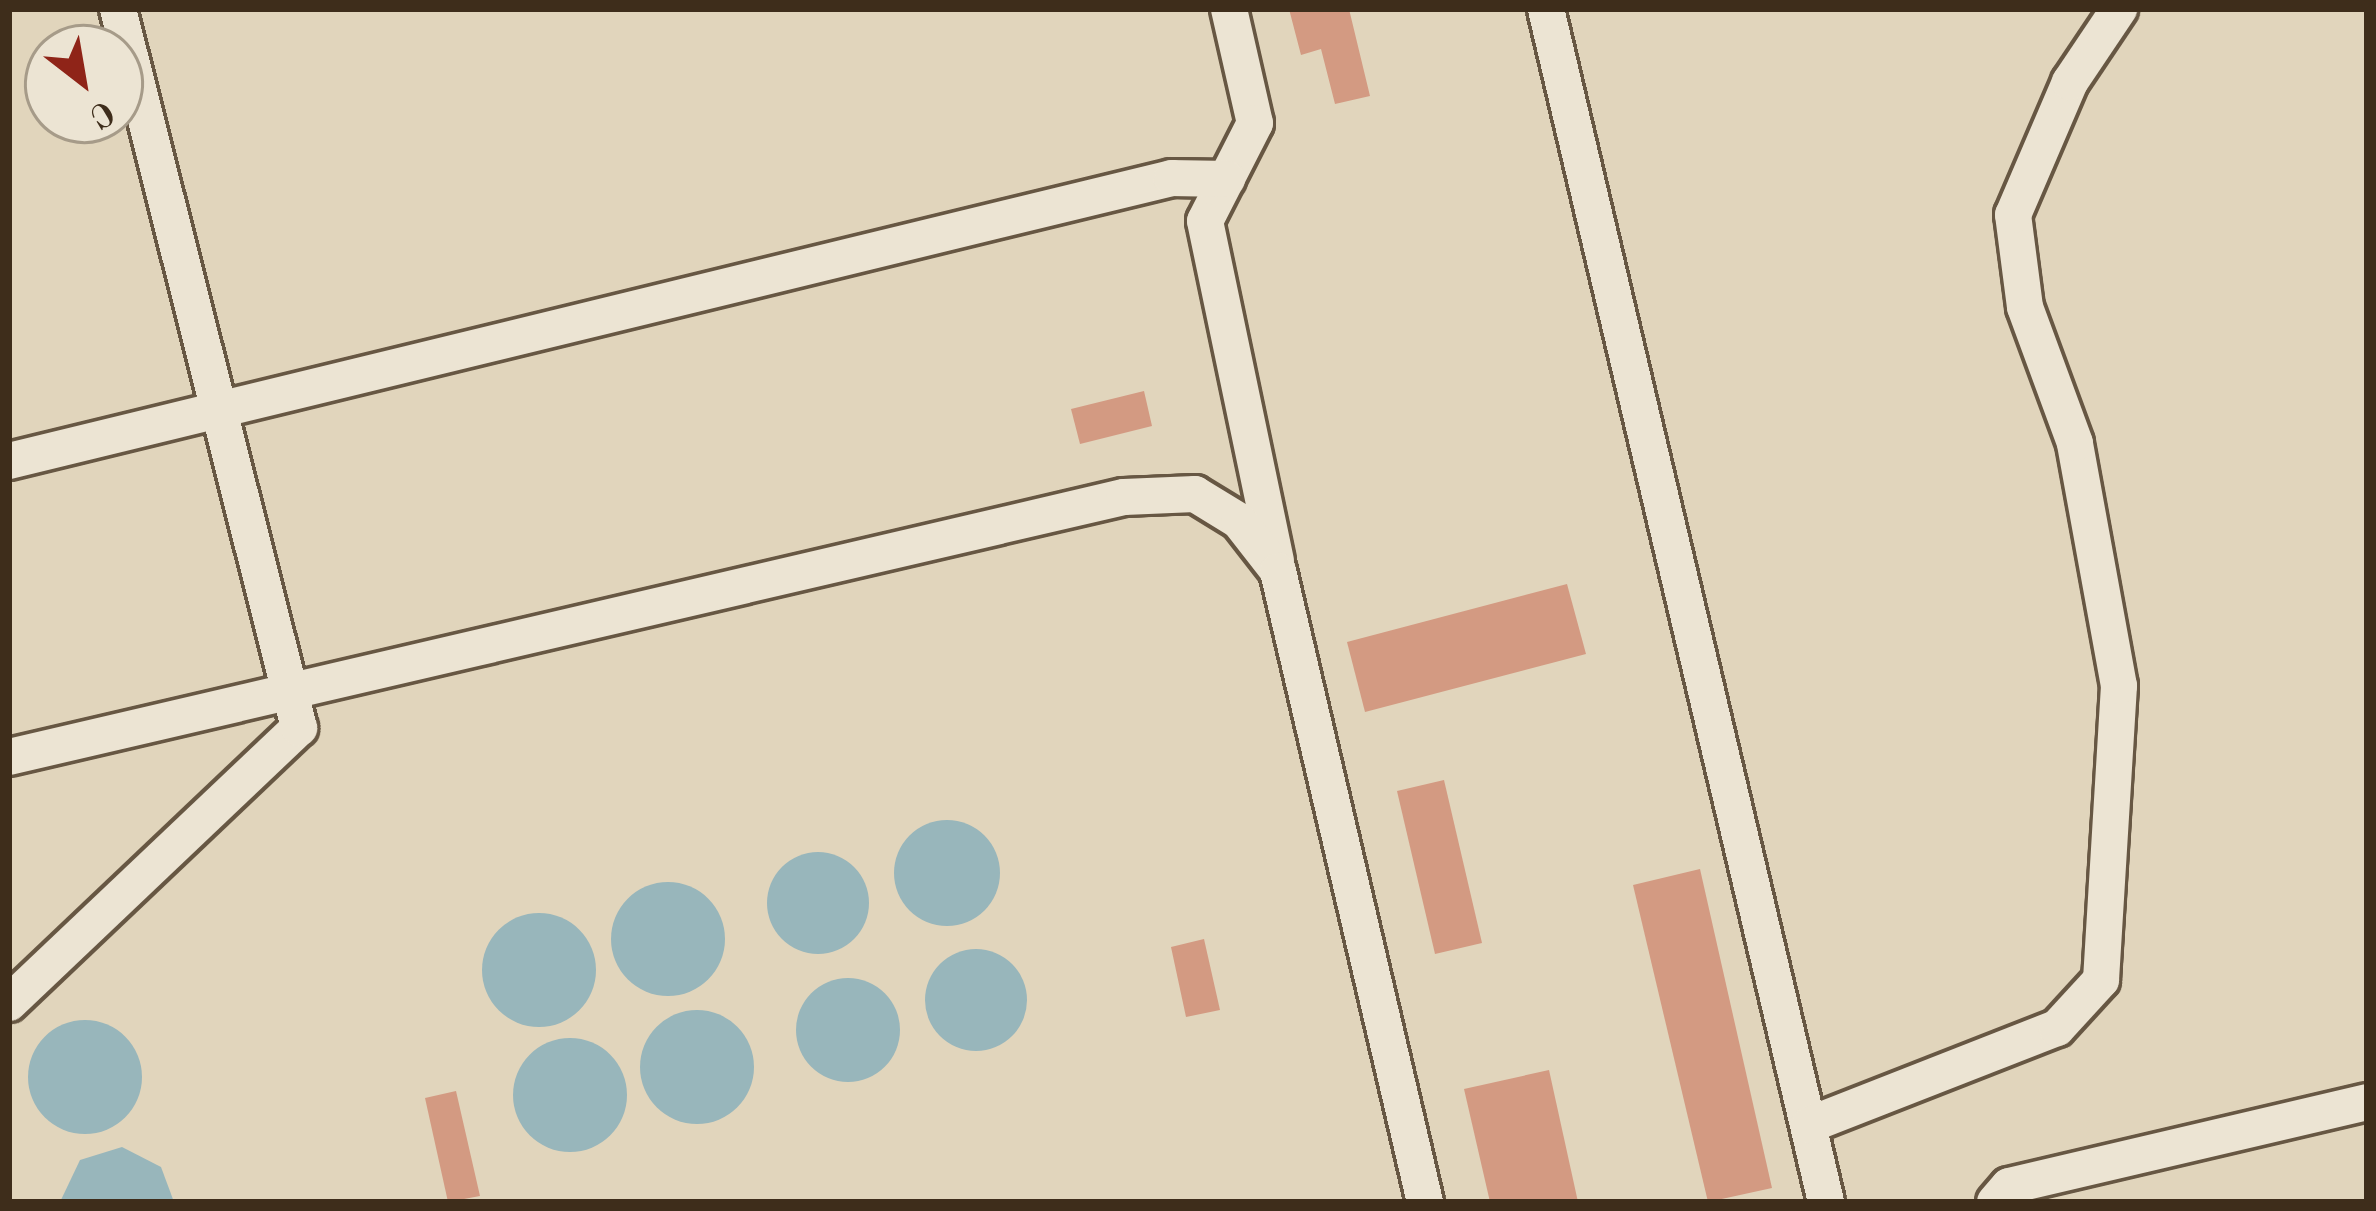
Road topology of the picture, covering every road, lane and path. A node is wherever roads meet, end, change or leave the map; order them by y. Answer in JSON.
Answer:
{"nodes":[{"id":1,"x":118,"y":9,"type":"edge"},
{"id":2,"x":1229,"y":9,"type":"edge"},
{"id":3,"x":1546,"y":9,"type":"edge"},
{"id":4,"x":2119,"y":9,"type":"edge"},
{"id":5,"x":1227,"y":179,"type":"junction"},
{"id":6,"x":218,"y":412,"type":"junction"},
{"id":7,"x":9,"y":461,"type":"edge"},
{"id":8,"x":1278,"y":571,"type":"junction"},
{"id":9,"x":295,"y":690,"type":"junction"},
{"id":10,"x":9,"y":757,"type":"edge"},
{"id":11,"x":9,"y":1003,"type":"edge"},
{"id":12,"x":2367,"y":1102,"type":"edge"},
{"id":13,"x":1809,"y":1125,"type":"junction"},
{"id":14,"x":1424,"y":1202,"type":"edge"},
{"id":15,"x":1826,"y":1202,"type":"edge"},
{"id":16,"x":1995,"y":1202,"type":"edge"}],
"edges":[{"from":1,"to":6,"type":"street"},
{"from":2,"to":5,"type":"street"},
{"from":3,"to":13,"type":"street"},
{"from":4,"to":13,"type":"street"},
{"from":5,"to":6,"type":"street"},
{"from":5,"to":8,"type":"street"},
{"from":6,"to":7,"type":"street"},
{"from":6,"to":9,"type":"street"},
{"from":8,"to":9,"type":"street"},
{"from":8,"to":14,"type":"street"},
{"from":9,"to":10,"type":"street"},
{"from":9,"to":11,"type":"street"},
{"from":12,"to":16,"type":"street"},
{"from":13,"to":15,"type":"street"}]}
